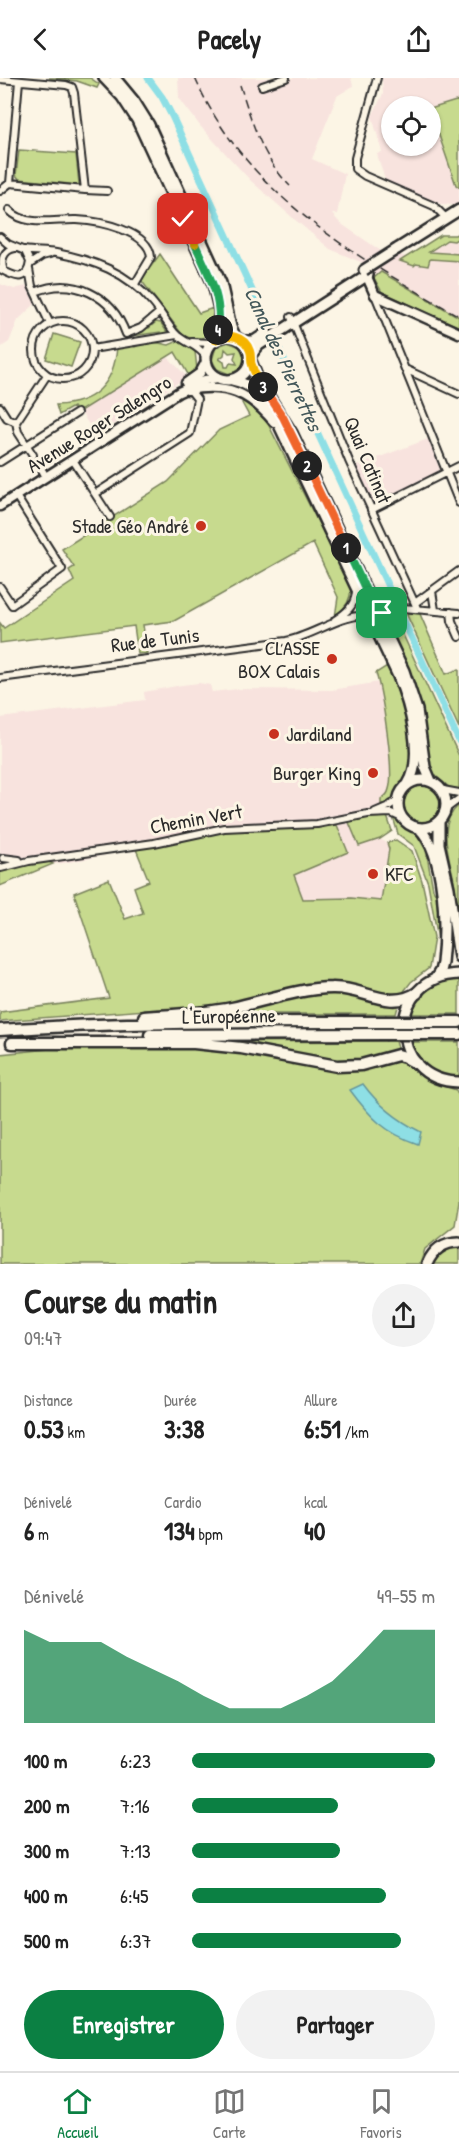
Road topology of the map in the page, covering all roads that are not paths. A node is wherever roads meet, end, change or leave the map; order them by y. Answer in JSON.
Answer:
{"nodes":[{"id":1,"x":104,"y":78,"type":"edge"},
{"id":2,"x":115,"y":78,"type":"edge"},
{"id":3,"x":286,"y":78,"type":"edge"},
{"id":4,"x":377,"y":78,"type":"edge"},
{"id":5,"x":0,"y":80,"type":"edge"},
{"id":6,"x":20,"y":81,"type":"junction"},
{"id":7,"x":262,"y":86,"type":"dead end"},
{"id":8,"x":10,"y":183,"type":"junction"},
{"id":9,"x":85,"y":190,"type":"junction"},
{"id":10,"x":0,"y":191,"type":"edge"},
{"id":11,"x":107,"y":192,"type":"dead end"},
{"id":12,"x":9,"y":210,"type":"dead end"},
{"id":13,"x":459,"y":210,"type":"edge"},
{"id":14,"x":459,"y":215,"type":"edge"},
{"id":15,"x":446,"y":218,"type":"junction"},
{"id":16,"x":1,"y":237,"type":"edge"},
{"id":17,"x":20,"y":249,"type":"junction"},
{"id":18,"x":399,"y":252,"type":"junction"},
{"id":19,"x":62,"y":254,"type":"junction"},
{"id":20,"x":2,"y":256,"type":"edge"},
{"id":21,"x":30,"y":266,"type":"junction"},
{"id":22,"x":2,"y":271,"type":"edge"},
{"id":23,"x":366,"y":273,"type":"junction"},
{"id":24,"x":18,"y":277,"type":"junction"},
{"id":25,"x":135,"y":284,"type":"junction"},
{"id":26,"x":33,"y":289,"type":"junction"},
{"id":27,"x":375,"y":295,"type":"junction"},
{"id":28,"x":160,"y":312,"type":"junction"},
{"id":29,"x":288,"y":323,"type":"junction"},
{"id":30,"x":50,"y":324,"type":"junction"},
{"id":31,"x":459,"y":333,"type":"edge"},
{"id":32,"x":126,"y":334,"type":"junction"},
{"id":33,"x":177,"y":335,"type":"junction"},
{"id":34,"x":235,"y":336,"type":"junction"},
{"id":35,"x":263,"y":339,"type":"junction"},
{"id":36,"x":186,"y":341,"type":"junction"},
{"id":37,"x":213,"y":341,"type":"junction"},
{"id":38,"x":244,"y":342,"type":"junction"},
{"id":39,"x":128,"y":343,"type":"junction"},
{"id":40,"x":92,"y":349,"type":"junction"},
{"id":41,"x":251,"y":358,"type":"junction"},
{"id":42,"x":206,"y":360,"type":"junction"},
{"id":43,"x":405,"y":369,"type":"junction"},
{"id":44,"x":47,"y":375,"type":"junction"},
{"id":45,"x":218,"y":378,"type":"junction"},
{"id":46,"x":232,"y":380,"type":"junction"},
{"id":47,"x":190,"y":390,"type":"junction"},
{"id":48,"x":179,"y":392,"type":"junction"},
{"id":49,"x":459,"y":394,"type":"edge"},
{"id":50,"x":0,"y":407,"type":"edge"},
{"id":51,"x":77,"y":413,"type":"dead end"},
{"id":52,"x":16,"y":422,"type":"junction"},
{"id":53,"x":286,"y":438,"type":"junction"},
{"id":54,"x":27,"y":445,"type":"junction"},
{"id":55,"x":33,"y":456,"type":"tunnel mouth"},
{"id":56,"x":73,"y":460,"type":"junction"},
{"id":57,"x":0,"y":462,"type":"edge"},
{"id":58,"x":459,"y":466,"type":"edge"},
{"id":59,"x":44,"y":473,"type":"junction"},
{"id":60,"x":447,"y":473,"type":"junction"},
{"id":61,"x":95,"y":494,"type":"junction"},
{"id":62,"x":16,"y":496,"type":"junction"},
{"id":63,"x":0,"y":501,"type":"edge"},
{"id":64,"x":459,"y":503,"type":"edge"},
{"id":65,"x":0,"y":506,"type":"edge"},
{"id":66,"x":371,"y":510,"type":"junction"},
{"id":67,"x":110,"y":517,"type":"dead end"},
{"id":68,"x":459,"y":571,"type":"edge"},
{"id":69,"x":0,"y":587,"type":"edge"},
{"id":70,"x":356,"y":587,"type":"junction"},
{"id":71,"x":432,"y":591,"type":"junction"},
{"id":72,"x":372,"y":599,"type":"junction"},
{"id":73,"x":416,"y":606,"type":"junction"},
{"id":74,"x":392,"y":607,"type":"junction"},
{"id":75,"x":435,"y":610,"type":"junction"},
{"id":76,"x":451,"y":612,"type":"junction"},
{"id":77,"x":459,"y":614,"type":"edge"},
{"id":78,"x":370,"y":617,"type":"junction"},
{"id":79,"x":381,"y":622,"type":"junction"},
{"id":80,"x":313,"y":633,"type":"junction"},
{"id":81,"x":459,"y":637,"type":"edge"},
{"id":82,"x":0,"y":678,"type":"edge"},
{"id":83,"x":431,"y":781,"type":"junction"},
{"id":84,"x":408,"y":784,"type":"junction"},
{"id":85,"x":442,"y":790,"type":"junction"},
{"id":86,"x":459,"y":793,"type":"edge"},
{"id":87,"x":399,"y":799,"type":"junction"},
{"id":88,"x":459,"y":800,"type":"edge"},
{"id":89,"x":447,"y":808,"type":"junction"},
{"id":90,"x":368,"y":814,"type":"junction"},
{"id":91,"x":402,"y":818,"type":"junction"},
{"id":92,"x":439,"y":822,"type":"junction"},
{"id":93,"x":419,"y":828,"type":"junction"},
{"id":94,"x":1,"y":856,"type":"edge"},
{"id":95,"x":28,"y":861,"type":"junction"},
{"id":96,"x":1,"y":869,"type":"edge"},
{"id":97,"x":459,"y":957,"type":"edge"},
{"id":98,"x":459,"y":974,"type":"edge"},
{"id":99,"x":435,"y":979,"type":"junction"},
{"id":100,"x":417,"y":993,"type":"junction"},
{"id":101,"x":459,"y":1022,"type":"edge"},
{"id":102,"x":42,"y":1027,"type":"junction"},
{"id":103,"x":385,"y":1028,"type":"junction"},
{"id":104,"x":422,"y":1028,"type":"junction"},
{"id":105,"x":0,"y":1030,"type":"edge"},
{"id":106,"x":459,"y":1034,"type":"edge"},
{"id":107,"x":12,"y":1043,"type":"junction"},
{"id":108,"x":0,"y":1044,"type":"edge"},
{"id":109,"x":416,"y":1064,"type":"junction"},
{"id":110,"x":449,"y":1081,"type":"junction"},
{"id":111,"x":459,"y":1082,"type":"edge"},
{"id":112,"x":459,"y":1090,"type":"edge"},
{"id":113,"x":459,"y":1236,"type":"edge"},
{"id":114,"x":459,"y":1242,"type":"edge"},
{"id":115,"x":445,"y":1245,"type":"junction"},
{"id":116,"x":427,"y":1264,"type":"edge"}],
"edges":[{"from":1,"to":37,"type":"main road"},
{"from":2,"to":34,"type":"main road"},
{"from":3,"to":7,"type":"street"},
{"from":4,"to":15,"type":"street"},
{"from":5,"to":6,"type":"street"},
{"from":6,"to":8,"type":"street"},
{"from":6,"to":9,"type":"street"},
{"from":8,"to":9,"type":"street"},
{"from":8,"to":10,"type":"street"},
{"from":9,"to":11,"type":"street"},
{"from":12,"to":25,"type":"street"},
{"from":13,"to":15,"type":"main road"},
{"from":14,"to":18,"type":"main road"},
{"from":15,"to":18,"type":"main road"},
{"from":16,"to":17,"type":"street"},
{"from":16,"to":20,"type":"street"},
{"from":17,"to":19,"type":"street"},
{"from":17,"to":20,"type":"street"},
{"from":17,"to":21,"type":"street"},
{"from":18,"to":23,"type":"main road","bridge":true},
{"from":19,"to":21,"type":"street"},
{"from":19,"to":25,"type":"street"},
{"from":20,"to":22,"type":"street"},
{"from":21,"to":24,"type":"street"},
{"from":21,"to":26,"type":"street"},
{"from":22,"to":24,"type":"street"},
{"from":23,"to":27,"type":"main road"},
{"from":23,"to":29,"type":"main road"},
{"from":24,"to":26,"type":"street"},
{"from":25,"to":28,"type":"street"},
{"from":26,"to":30,"type":"street"},
{"from":26,"to":32,"type":"street"},
{"from":27,"to":31,"type":"main road"},
{"from":27,"to":43,"type":"street"},
{"from":28,"to":32,"type":"street"},
{"from":28,"to":33,"type":"street"},
{"from":29,"to":35,"type":"main road"},
{"from":29,"to":66,"type":"street","name":"Quai Catinat"},
{"from":30,"to":40,"type":"street"},
{"from":30,"to":44,"type":"street"},
{"from":32,"to":39,"type":"street"},
{"from":33,"to":36,"type":"street"},
{"from":33,"to":39,"type":"street"},
{"from":34,"to":37,"type":"main road"},
{"from":34,"to":38,"type":"main road"},
{"from":35,"to":38,"type":"main road"},
{"from":35,"to":41,"type":"main road"},
{"from":36,"to":37,"type":"street"},
{"from":36,"to":42,"type":"street"},
{"from":37,"to":42,"type":"main road"},
{"from":38,"to":41,"type":"main road"},
{"from":39,"to":40,"type":"street"},
{"from":40,"to":44,"type":"street"},
{"from":41,"to":46,"type":"main road"},
{"from":41,"to":72,"type":"main road"},
{"from":42,"to":45,"type":"main road"},
{"from":42,"to":59,"type":"main road","name":"Avenue Roger Salengro"},
{"from":43,"to":49,"type":"street"},
{"from":43,"to":60,"type":"street"},
{"from":44,"to":52,"type":"street"},
{"from":45,"to":46,"type":"main road"},
{"from":45,"to":48,"type":"main road","name":"Avenue Roger Salengro"},
{"from":46,"to":53,"type":"main road"},
{"from":47,"to":48,"type":"main road"},
{"from":47,"to":53,"type":"main road"},
{"from":47,"to":61,"type":"street"},
{"from":48,"to":56,"type":"main road","name":"Avenue Roger Salengro"},
{"from":50,"to":52,"type":"street"},
{"from":51,"to":54,"type":"street"},
{"from":52,"to":54,"type":"street"},
{"from":53,"to":70,"type":"main road"},
{"from":54,"to":55,"type":"street"},
{"from":54,"to":57,"type":"street"},
{"from":56,"to":59,"type":"main road","name":"Avenue Roger Salengro"},
{"from":56,"to":61,"type":"street"},
{"from":58,"to":60,"type":"street"},
{"from":59,"to":62,"type":"main road","name":"Avenue Roger Salengro"},
{"from":59,"to":63,"type":"main road","name":"Avenue Roger Salengro"},
{"from":60,"to":64,"type":"street"},
{"from":60,"to":66,"type":"street"},
{"from":61,"to":67,"type":"street"},
{"from":62,"to":65,"type":"main road","name":"Avenue Roger Salengro"},
{"from":62,"to":69,"type":"street"},
{"from":66,"to":73,"type":"street","name":"Quai Catinat"},
{"from":68,"to":71,"type":"street"},
{"from":70,"to":78,"type":"main road"},
{"from":70,"to":80,"type":"street","name":"Rue de Tunis"},
{"from":71,"to":73,"type":"street"},
{"from":71,"to":75,"type":"street"},
{"from":72,"to":74,"type":"street"},
{"from":72,"to":79,"type":"main road"},
{"from":73,"to":74,"type":"street"},
{"from":73,"to":75,"type":"street"},
{"from":74,"to":79,"type":"street"},
{"from":75,"to":76,"type":"street"},
{"from":76,"to":77,"type":"street"},
{"from":76,"to":81,"type":"street"},
{"from":78,"to":80,"type":"street","name":"Rue de Tunis"},
{"from":78,"to":84,"type":"main road"},
{"from":79,"to":83,"type":"main road"},
{"from":80,"to":82,"type":"street","name":"Rue de Tunis"},
{"from":83,"to":84,"type":"main road"},
{"from":83,"to":85,"type":"main road"},
{"from":84,"to":87,"type":"main road"},
{"from":85,"to":86,"type":"street"},
{"from":85,"to":89,"type":"main road"},
{"from":87,"to":90,"type":"street"},
{"from":87,"to":91,"type":"main road"},
{"from":88,"to":89,"type":"street"},
{"from":89,"to":92,"type":"main road"},
{"from":90,"to":91,"type":"street"},
{"from":90,"to":95,"type":"street","name":"Chemin Vert"},
{"from":91,"to":93,"type":"main road"},
{"from":92,"to":93,"type":"main road"},
{"from":92,"to":97,"type":"main road"},
{"from":93,"to":99,"type":"main road"},
{"from":94,"to":95,"type":"street","name":"Chemin Vert"},
{"from":94,"to":96,"type":"street"},
{"from":95,"to":96,"type":"street","name":"Chemin Vert"},
{"from":98,"to":99,"type":"main road"},
{"from":99,"to":100,"type":"main road"},
{"from":100,"to":102,"type":"highway"},
{"from":100,"to":109,"type":"main road"},
{"from":101,"to":104,"type":"highway","name":"L'Européenne"},
{"from":102,"to":103,"type":"highway","name":"L'Européenne"},
{"from":102,"to":105,"type":"highway","name":"L'Européenne"},
{"from":103,"to":104,"type":"highway","name":"L'Européenne","bridge":true},
{"from":103,"to":107,"type":"highway","name":"L'Européenne"},
{"from":104,"to":106,"type":"highway","name":"L'Européenne"},
{"from":107,"to":108,"type":"highway","name":"L'Européenne"},
{"from":107,"to":109,"type":"highway"},
{"from":109,"to":110,"type":"main road"},
{"from":110,"to":111,"type":"main road"},
{"from":110,"to":112,"type":"main road"},
{"from":113,"to":115,"type":"main road"},
{"from":114,"to":115,"type":"main road"},
{"from":115,"to":116,"type":"main road"}]}
